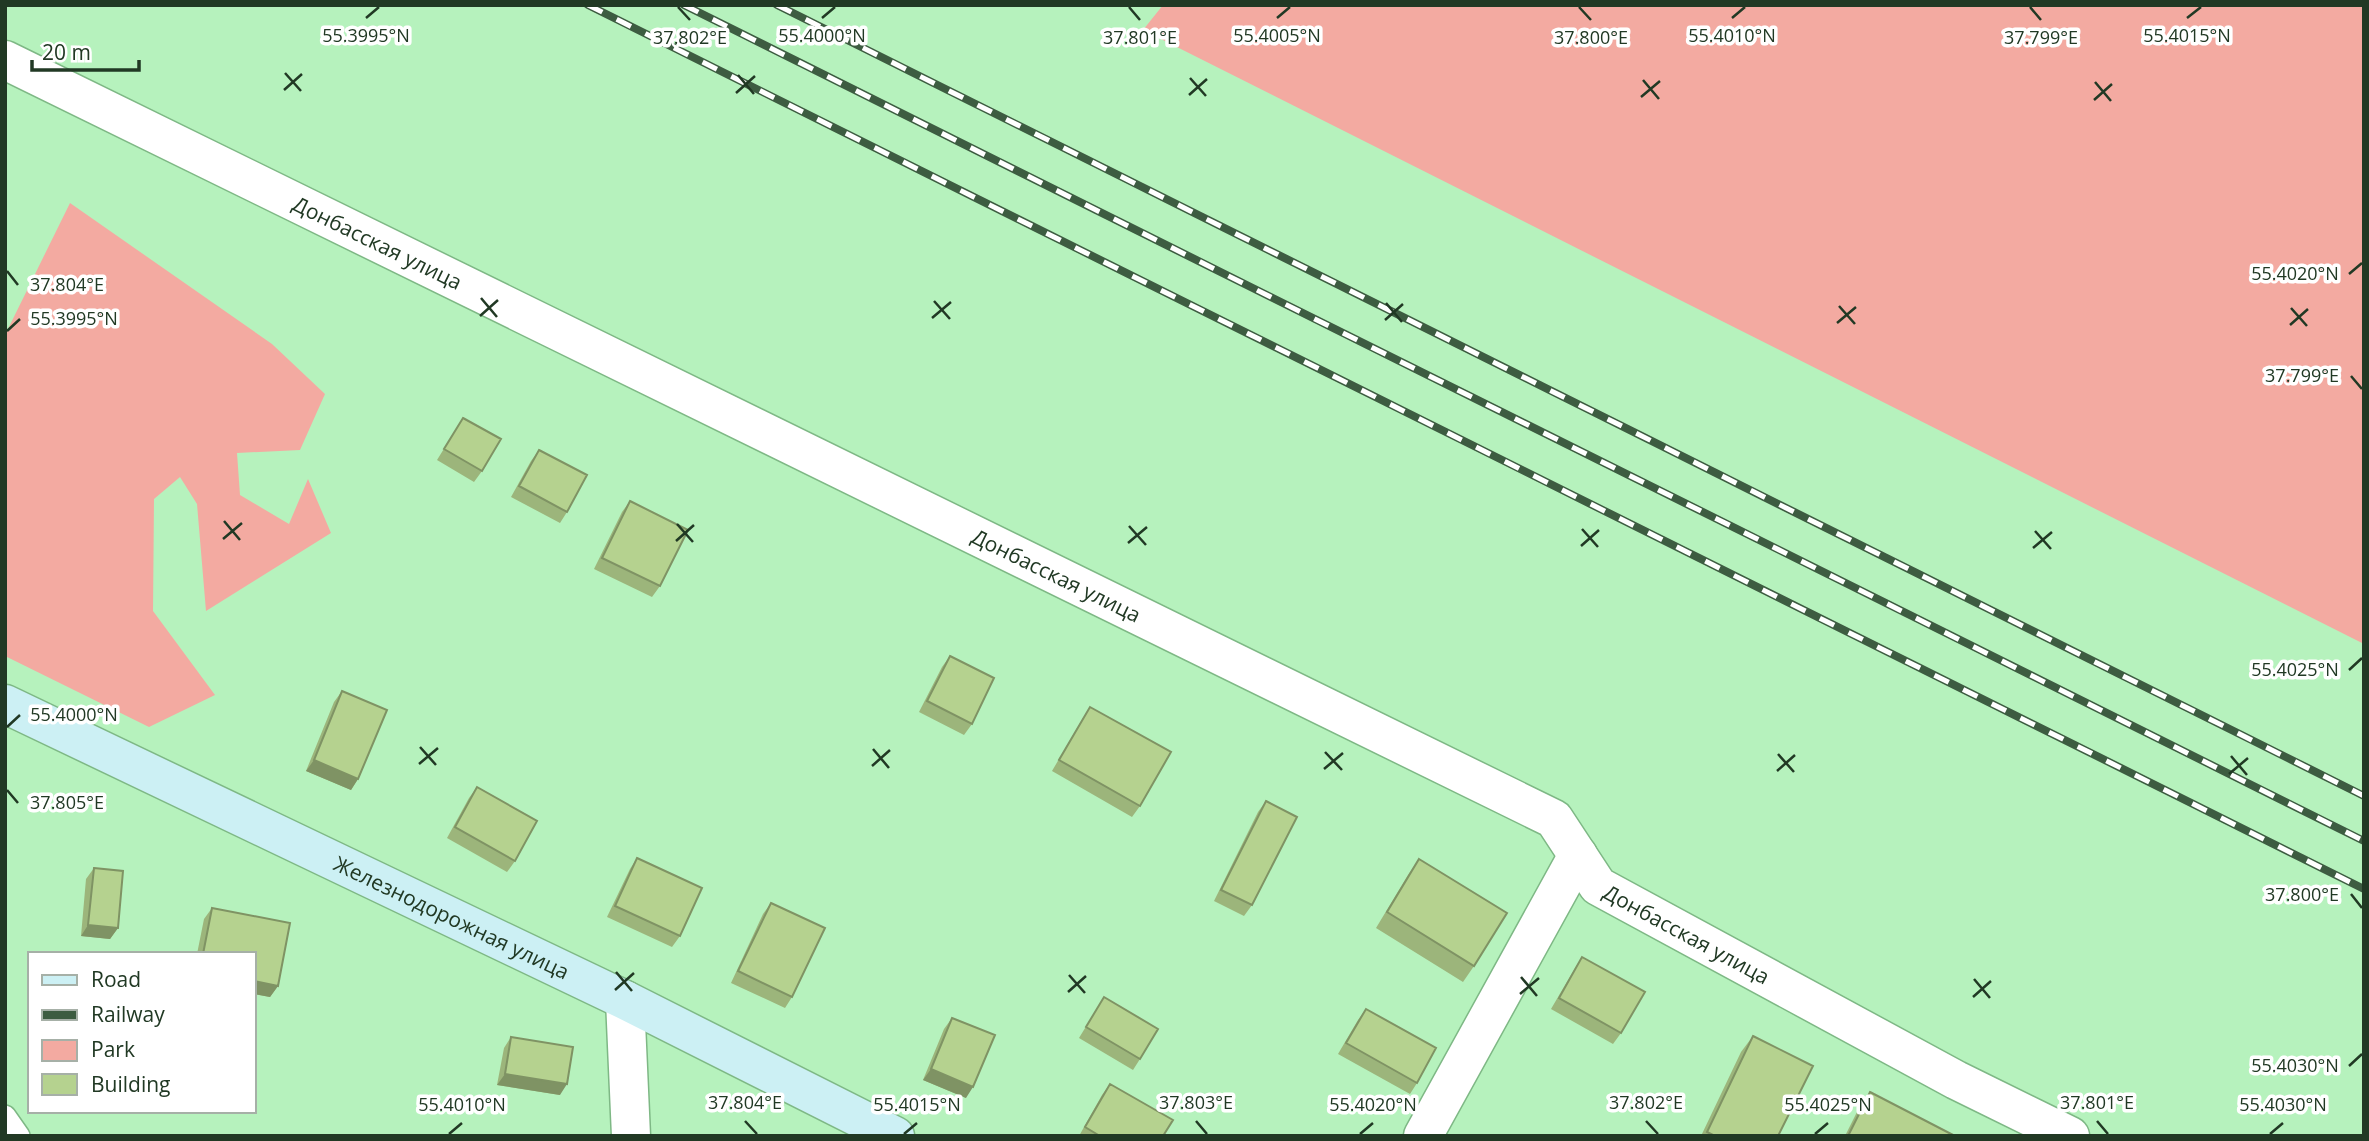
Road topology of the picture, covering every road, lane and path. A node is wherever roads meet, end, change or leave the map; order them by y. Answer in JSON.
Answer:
{"nodes":[{"id":1,"x":5,"y":60,"type":"edge"},
{"id":2,"x":5,"y":704,"type":"edge"},
{"id":3,"x":1578,"y":855,"type":"junction"},
{"id":4,"x":625,"y":1000,"type":"junction"},
{"id":5,"x":5,"y":1116,"type":"edge"},
{"id":6,"x":19,"y":1136,"type":"edge"},
{"id":7,"x":631,"y":1136,"type":"edge"},
{"id":8,"x":895,"y":1136,"type":"edge"},
{"id":9,"x":1423,"y":1136,"type":"edge"},
{"id":10,"x":2070,"y":1136,"type":"edge"}],
"edges":[{"from":1,"to":3,"type":"street","name":"Донбасская улица"},
{"from":2,"to":4,"type":"street","name":"Железнодорожная улица"},
{"from":3,"to":9,"type":"street"},
{"from":3,"to":10,"type":"street","name":"Донбасская улица"},
{"from":4,"to":7,"type":"street"},
{"from":4,"to":8,"type":"street","name":"Железнодорожная улица"},
{"from":5,"to":6,"type":"lane"}]}
